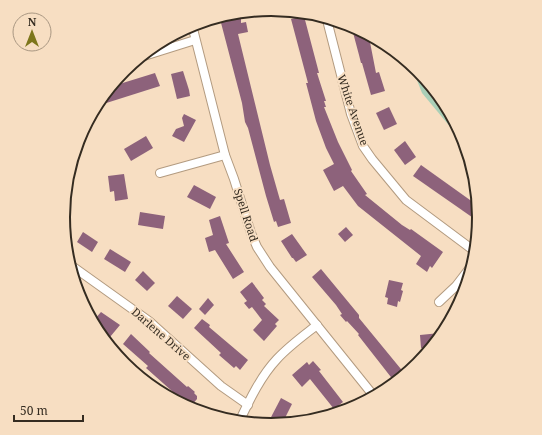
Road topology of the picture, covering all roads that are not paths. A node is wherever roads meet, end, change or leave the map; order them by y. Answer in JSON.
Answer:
{"nodes":[{"id":1,"x":328,"y":25,"type":"edge"},
{"id":2,"x":193,"y":31,"type":"edge"},
{"id":3,"x":195,"y":40,"type":"junction"},
{"id":4,"x":156,"y":52,"type":"edge"},
{"id":5,"x":225,"y":155,"type":"junction"},
{"id":6,"x":160,"y":172,"type":"dead end"},
{"id":7,"x":470,"y":248,"type":"edge"},
{"id":8,"x":76,"y":269,"type":"edge"},
{"id":9,"x":464,"y":275,"type":"edge"},
{"id":10,"x":439,"y":302,"type":"dead end"},
{"id":11,"x":317,"y":325,"type":"junction"},
{"id":12,"x":371,"y":392,"type":"edge"},
{"id":13,"x":248,"y":405,"type":"junction"},
{"id":14,"x":242,"y":417,"type":"edge"}],
"edges":[{"from":1,"to":7,"type":"street","name":"White Avenue"},
{"from":2,"to":3,"type":"street","name":"Spell Road"},
{"from":3,"to":4,"type":"street"},
{"from":3,"to":5,"type":"street","name":"Spell Road"},
{"from":5,"to":6,"type":"street"},
{"from":5,"to":11,"type":"street","name":"Spell Road"},
{"from":8,"to":13,"type":"street","name":"Darlene Drive"},
{"from":9,"to":10,"type":"street"},
{"from":11,"to":12,"type":"street","name":"Spell Road"},
{"from":11,"to":13,"type":"street"},
{"from":13,"to":14,"type":"street"}]}
